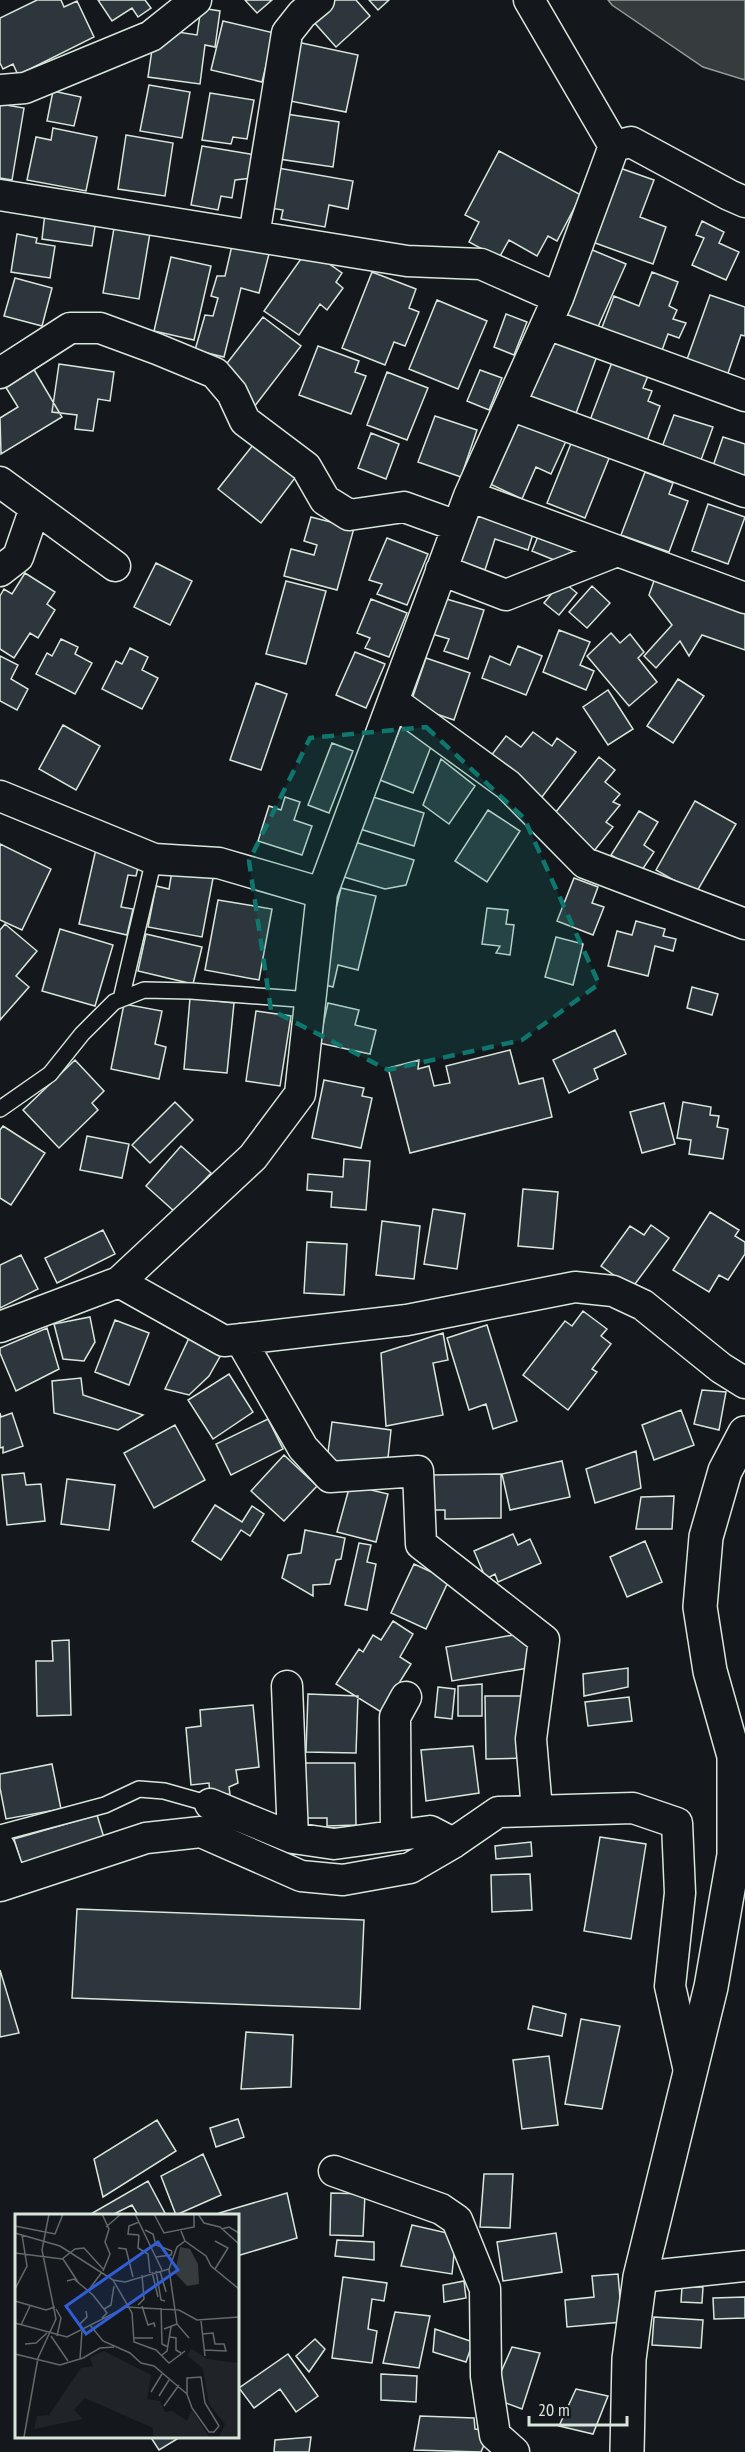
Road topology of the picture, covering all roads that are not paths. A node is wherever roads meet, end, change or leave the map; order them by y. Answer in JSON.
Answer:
{"nodes":[{"id":1,"x":196,"y":0,"type":"edge"},
{"id":2,"x":319,"y":0,"type":"edge"},
{"id":3,"x":529,"y":0,"type":"edge"},
{"id":4,"x":0,"y":90,"type":"edge"},
{"id":5,"x":614,"y":146,"type":"junction"},
{"id":6,"x":0,"y":195,"type":"edge"},
{"id":7,"x":745,"y":202,"type":"edge"},
{"id":8,"x":254,"y":236,"type":"junction"},
{"id":9,"x":552,"y":311,"type":"junction"},
{"id":10,"x":0,"y":373,"type":"edge"},
{"id":11,"x":745,"y":396,"type":"edge"},
{"id":12,"x":510,"y":405,"type":"junction"},
{"id":13,"x":0,"y":482,"type":"edge"},
{"id":14,"x":745,"y":492,"type":"edge"},
{"id":15,"x":469,"y":496,"type":"junction"},
{"id":16,"x":35,"y":508,"type":"junction"},
{"id":17,"x":457,"y":526,"type":"junction"},
{"id":18,"x":617,"y":551,"type":"junction"},
{"id":19,"x":115,"y":566,"type":"dead end"},
{"id":20,"x":441,"y":570,"type":"junction"},
{"id":21,"x":0,"y":571,"type":"edge"},
{"id":22,"x":745,"y":598,"type":"edge"},
{"id":23,"x":394,"y":702,"type":"junction"},
{"id":24,"x":0,"y":796,"type":"edge"},
{"id":25,"x":154,"y":859,"type":"junction"},
{"id":26,"x":322,"y":893,"type":"junction"},
{"id":27,"x":745,"y":924,"type":"edge"},
{"id":28,"x":121,"y":999,"type":"junction"},
{"id":29,"x":311,"y":1000,"type":"junction"},
{"id":30,"x":0,"y":1109,"type":"edge"},
{"id":31,"x":118,"y":1282,"type":"junction"},
{"id":32,"x":0,"y":1327,"type":"edge"},
{"id":33,"x":240,"y":1339,"type":"junction"},
{"id":34,"x":745,"y":1383,"type":"edge"},
{"id":35,"x":745,"y":1433,"type":"edge"},
{"id":36,"x":287,"y":1686,"type":"dead end"},
{"id":37,"x":406,"y":1697,"type":"dead end"},
{"id":38,"x":210,"y":1804,"type":"joint"},
{"id":39,"x":537,"y":1810,"type":"junction"},
{"id":40,"x":396,"y":1835,"type":"junction"},
{"id":41,"x":293,"y":1838,"type":"junction"},
{"id":42,"x":453,"y":1843,"type":"junction"},
{"id":43,"x":0,"y":1845,"type":"edge"},
{"id":44,"x":6,"y":1883,"type":"edge"},
{"id":45,"x":689,"y":2071,"type":"junction"},
{"id":46,"x":334,"y":2171,"type":"dead end"},
{"id":47,"x":745,"y":2266,"type":"edge"},
{"id":48,"x":640,"y":2277,"type":"junction"},
{"id":49,"x":514,"y":2452,"type":"edge"},
{"id":50,"x":627,"y":2452,"type":"edge"}],
"edges":[{"from":1,"to":4,"type":"street"},
{"from":2,"to":8,"type":"street"},
{"from":3,"to":5,"type":"street"},
{"from":5,"to":7,"type":"street"},
{"from":5,"to":9,"type":"street"},
{"from":6,"to":8,"type":"street"},
{"from":8,"to":9,"type":"street"},
{"from":9,"to":11,"type":"street"},
{"from":9,"to":12,"type":"street"},
{"from":10,"to":17,"type":"street"},
{"from":12,"to":14,"type":"street"},
{"from":12,"to":15,"type":"street"},
{"from":13,"to":16,"type":"street"},
{"from":15,"to":17,"type":"street"},
{"from":15,"to":18,"type":"street"},
{"from":16,"to":19,"type":"street"},
{"from":16,"to":21,"type":"street"},
{"from":17,"to":20,"type":"street"},
{"from":18,"to":20,"type":"street"},
{"from":18,"to":22,"type":"street"},
{"from":20,"to":23,"type":"street"},
{"from":23,"to":26,"type":"street"},
{"from":23,"to":27,"type":"street"},
{"from":24,"to":25,"type":"street"},
{"from":25,"to":26,"type":"street"},
{"from":25,"to":28,"type":"lane"},
{"from":26,"to":29,"type":"street"},
{"from":28,"to":29,"type":"lane"},
{"from":28,"to":30,"type":"lane"},
{"from":29,"to":31,"type":"street"},
{"from":31,"to":32,"type":"street"},
{"from":31,"to":33,"type":"street"},
{"from":33,"to":34,"type":"street"},
{"from":33,"to":39,"type":"street"},
{"from":35,"to":45,"type":"street"},
{"from":36,"to":41,"type":"street"},
{"from":37,"to":40,"type":"street"},
{"from":38,"to":41,"type":"street"},
{"from":38,"to":43,"type":"lane"},
{"from":39,"to":42,"type":"street"},
{"from":39,"to":45,"type":"street"},
{"from":40,"to":41,"type":"street"},
{"from":40,"to":42,"type":"street"},
{"from":42,"to":44,"type":"street"},
{"from":43,"to":44,"type":"street"},
{"from":45,"to":48,"type":"street"},
{"from":46,"to":49,"type":"street"},
{"from":47,"to":48,"type":"street"},
{"from":48,"to":50,"type":"street"}]}
